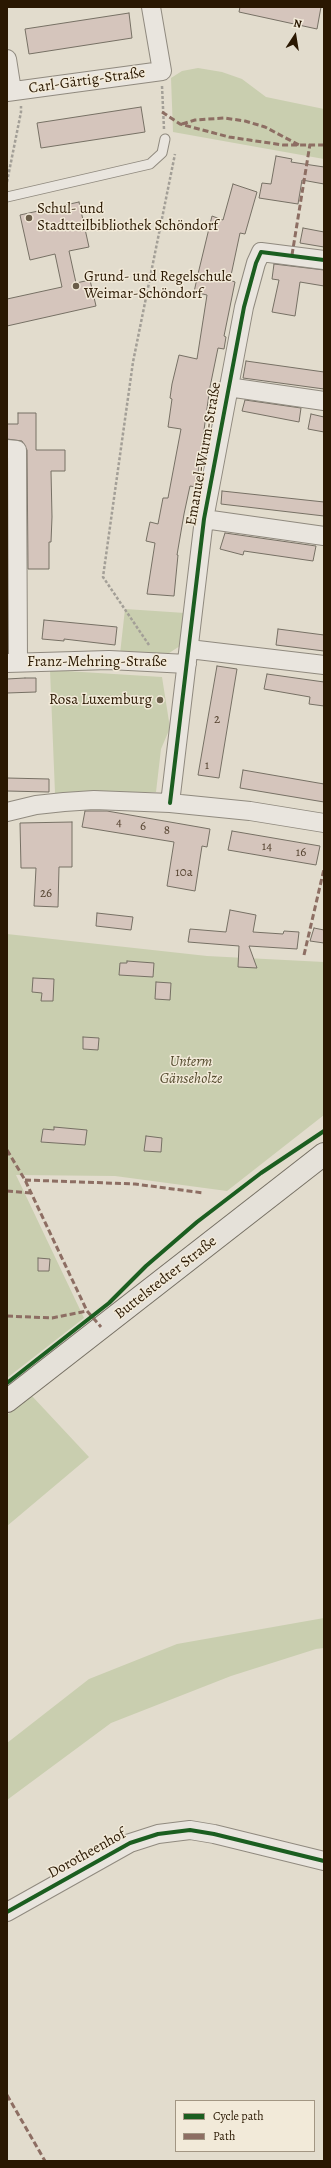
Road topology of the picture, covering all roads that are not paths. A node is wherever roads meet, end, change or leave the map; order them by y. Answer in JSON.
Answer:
{"nodes":[{"id":1,"x":151,"y":7,"type":"edge"},
{"id":2,"x":7,"y":59,"type":"edge"},
{"id":3,"x":13,"y":91,"type":"edge"},
{"id":4,"x":165,"y":139,"type":"road end"},
{"id":5,"x":7,"y":197,"type":"edge"},
{"id":6,"x":324,"y":260,"type":"edge"},
{"id":7,"x":228,"y":387,"type":"junction"},
{"id":8,"x":324,"y":401,"type":"edge"},
{"id":9,"x":7,"y":449,"type":"edge"},
{"id":10,"x":204,"y":519,"type":"junction"},
{"id":11,"x":324,"y":536,"type":"edge"},
{"id":12,"x":188,"y":656,"type":"junction"},
{"id":13,"x":12,"y":662,"type":"edge"},
{"id":14,"x":324,"y":665,"type":"edge"},
{"id":15,"x":170,"y":803,"type":"junction"},
{"id":16,"x":7,"y":812,"type":"edge"},
{"id":17,"x":324,"y":823,"type":"edge"},
{"id":18,"x":324,"y":1154,"type":"edge"},
{"id":19,"x":7,"y":1402,"type":"edge"},
{"id":20,"x":324,"y":1861,"type":"edge"},
{"id":21,"x":7,"y":1912,"type":"edge"}],
"edges":[{"from":1,"to":3,"type":"street","name":"Carl-Gärtig-Straße"},
{"from":2,"to":3,"type":"street","name":"Carl-Gärtig-Straße"},
{"from":4,"to":5,"type":"lane"},
{"from":6,"to":7,"type":"street","name":"Emanuel-Wurm-Straße"},
{"from":7,"to":8,"type":"street"},
{"from":7,"to":10,"type":"street","name":"Emanuel-Wurm-Straße"},
{"from":9,"to":13,"type":"street"},
{"from":10,"to":11,"type":"street"},
{"from":10,"to":12,"type":"street","name":"Emanuel-Wurm-Straße"},
{"from":12,"to":13,"type":"street","name":"Franz-Mehring-Straße"},
{"from":12,"to":14,"type":"street","name":"Franz-Mehring-Straße"},
{"from":12,"to":15,"type":"street","name":"Emanuel-Wurm-Straße"},
{"from":15,"to":16,"type":"street"},
{"from":15,"to":17,"type":"street"},
{"from":18,"to":19,"type":"main road","name":"Buttelstedter Straße"},
{"from":20,"to":21,"type":"street","name":"Dorotheenhof"}]}
